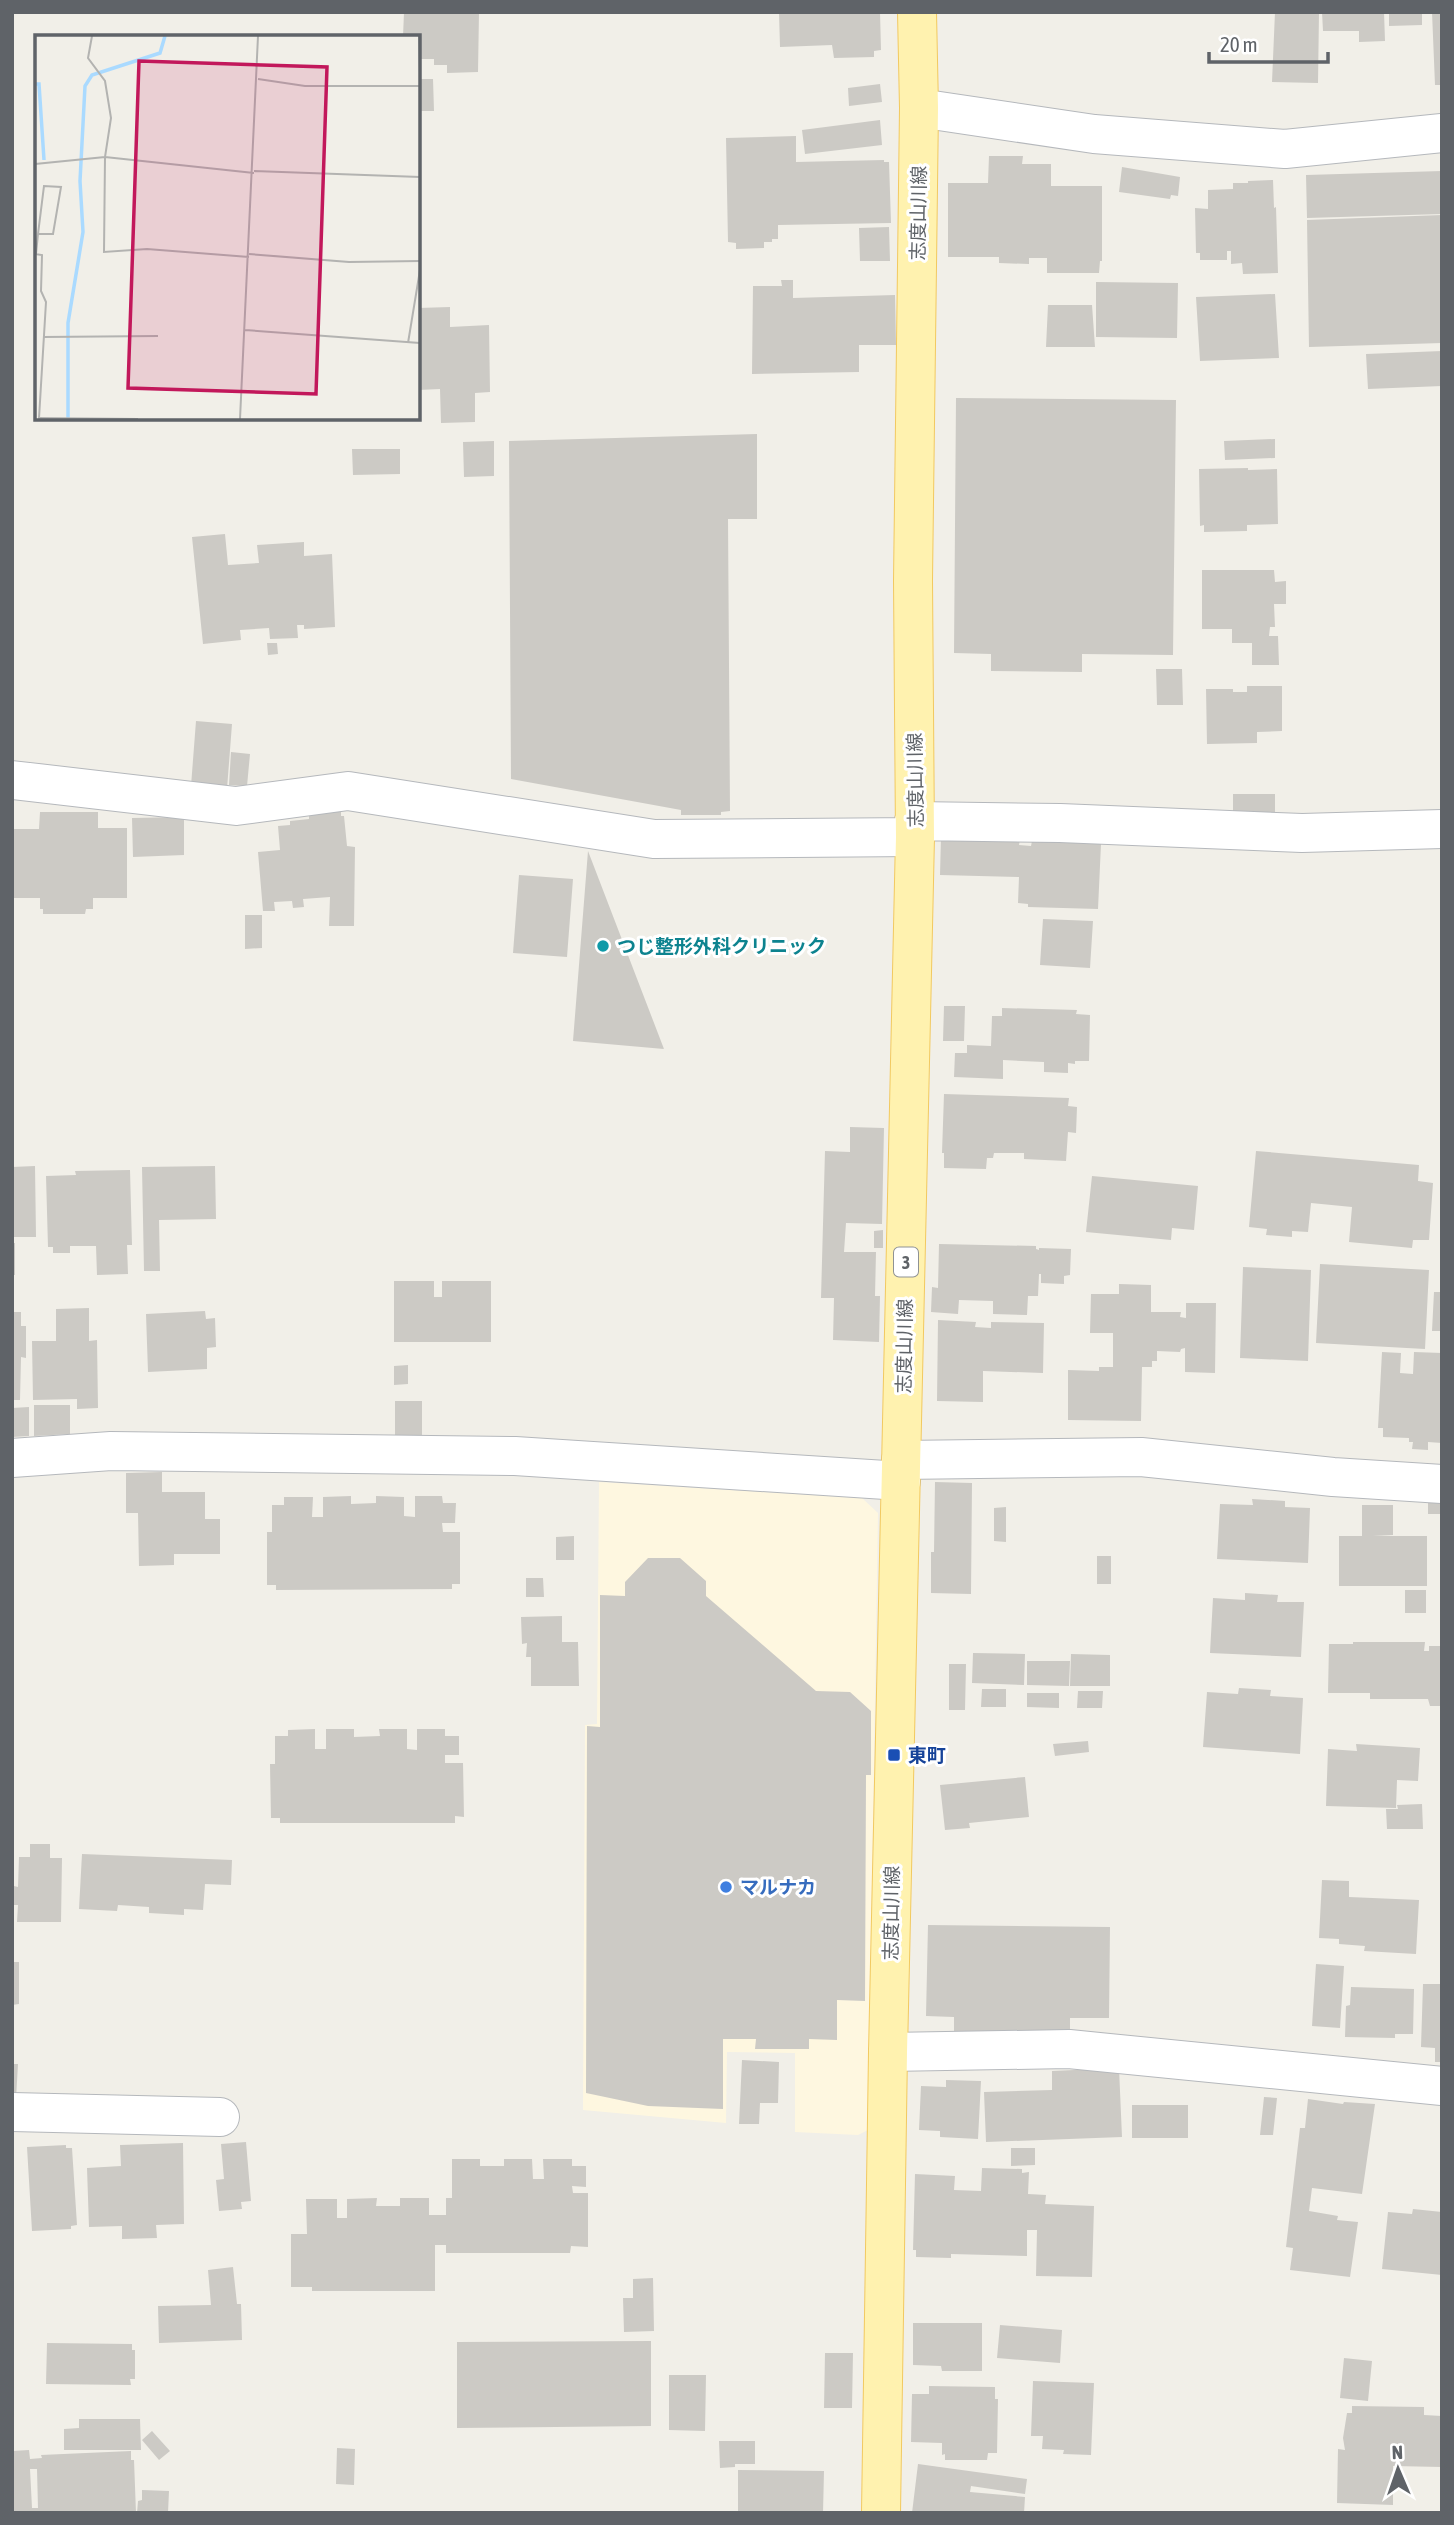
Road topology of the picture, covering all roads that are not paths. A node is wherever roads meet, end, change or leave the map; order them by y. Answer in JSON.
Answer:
{"nodes":[{"id":1,"x":917,"y":12,"type":"edge"},
{"id":2,"x":919,"y":108,"type":"junction"},
{"id":3,"x":1442,"y":132,"type":"edge"},
{"id":4,"x":12,"y":780,"type":"edge"},
{"id":5,"x":915,"y":829,"type":"junction"},
{"id":6,"x":1442,"y":829,"type":"edge"},
{"id":7,"x":12,"y":1458,"type":"edge"},
{"id":8,"x":901,"y":1470,"type":"junction"},
{"id":9,"x":1442,"y":1484,"type":"edge"},
{"id":10,"x":888,"y":2052,"type":"junction"},
{"id":11,"x":1442,"y":2085,"type":"edge"},
{"id":12,"x":12,"y":2112,"type":"edge"},
{"id":13,"x":220,"y":2117,"type":"dead end"},
{"id":14,"x":881,"y":2513,"type":"edge"}],
"edges":[{"from":1,"to":2,"type":"main road","name":"志度山川線","number":"3"},
{"from":2,"to":3,"type":"street"},
{"from":2,"to":5,"type":"main road","name":"志度山川線","number":"3"},
{"from":4,"to":5,"type":"street"},
{"from":5,"to":6,"type":"street"},
{"from":5,"to":8,"type":"main road","name":"志度山川線","number":"3"},
{"from":7,"to":8,"type":"street"},
{"from":8,"to":9,"type":"street"},
{"from":8,"to":10,"type":"main road","name":"志度山川線","number":"3"},
{"from":10,"to":11,"type":"street"},
{"from":10,"to":14,"type":"main road","name":"志度山川線","number":"3"},
{"from":12,"to":13,"type":"street"}]}
